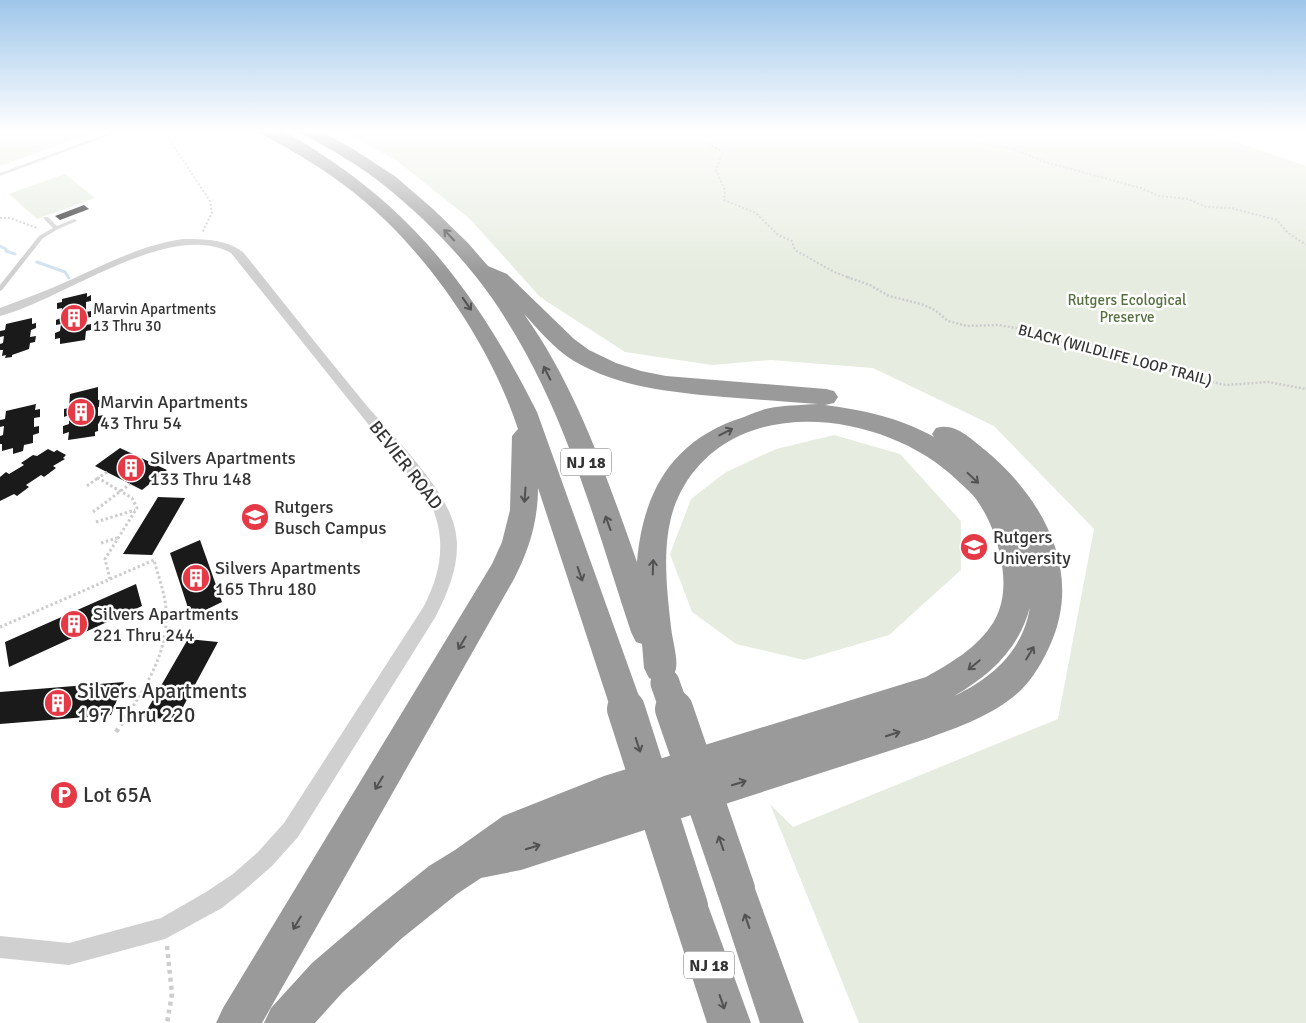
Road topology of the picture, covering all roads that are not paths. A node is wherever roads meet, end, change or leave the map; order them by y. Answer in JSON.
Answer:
{"nodes":[{"id":1,"x":346,"y":178,"type":"edge"},
{"id":2,"x":382,"y":178,"type":"edge"},
{"id":3,"x":46,"y":218,"type":"dead end"},
{"id":4,"x":74,"y":221,"type":"dead end"},
{"id":5,"x":54,"y":226,"type":"junction"},
{"id":6,"x":482,"y":271,"type":"junction"},
{"id":7,"x":0,"y":289,"type":"edge"},
{"id":8,"x":0,"y":312,"type":"edge"},
{"id":9,"x":525,"y":412,"type":"junction"},
{"id":10,"x":663,"y":675,"type":"junction"},
{"id":11,"x":469,"y":864,"type":"junction"},
{"id":12,"x":0,"y":948,"type":"edge"},
{"id":13,"x":238,"y":1023,"type":"edge"},
{"id":14,"x":286,"y":1023,"type":"edge"},
{"id":15,"x":729,"y":1023,"type":"edge"},
{"id":16,"x":782,"y":1023,"type":"edge"}],
"edges":[{"from":1,"to":9,"type":"highway","number":"NJ 18","one_way":true},
{"from":6,"to":2,"type":"highway","number":"NJ 18","one_way":true},
{"from":3,"to":5,"type":"lane"},
{"from":4,"to":5,"type":"lane"},
{"from":5,"to":7,"type":"lane"},
{"from":10,"to":6,"type":"highway","number":"NJ 18","one_way":true},
{"from":11,"to":6,"type":"highway","one_way":true},
{"from":8,"to":12,"type":"street","name":"BEVIER ROAD"},
{"from":9,"to":13,"type":"highway","one_way":true},
{"from":9,"to":15,"type":"highway","number":"NJ 18","one_way":true,"bridge":true},
{"from":10,"to":11,"type":"highway","one_way":true},
{"from":16,"to":10,"type":"highway","number":"NJ 18","one_way":true,"bridge":true},
{"from":11,"to":14,"type":"highway"}]}
